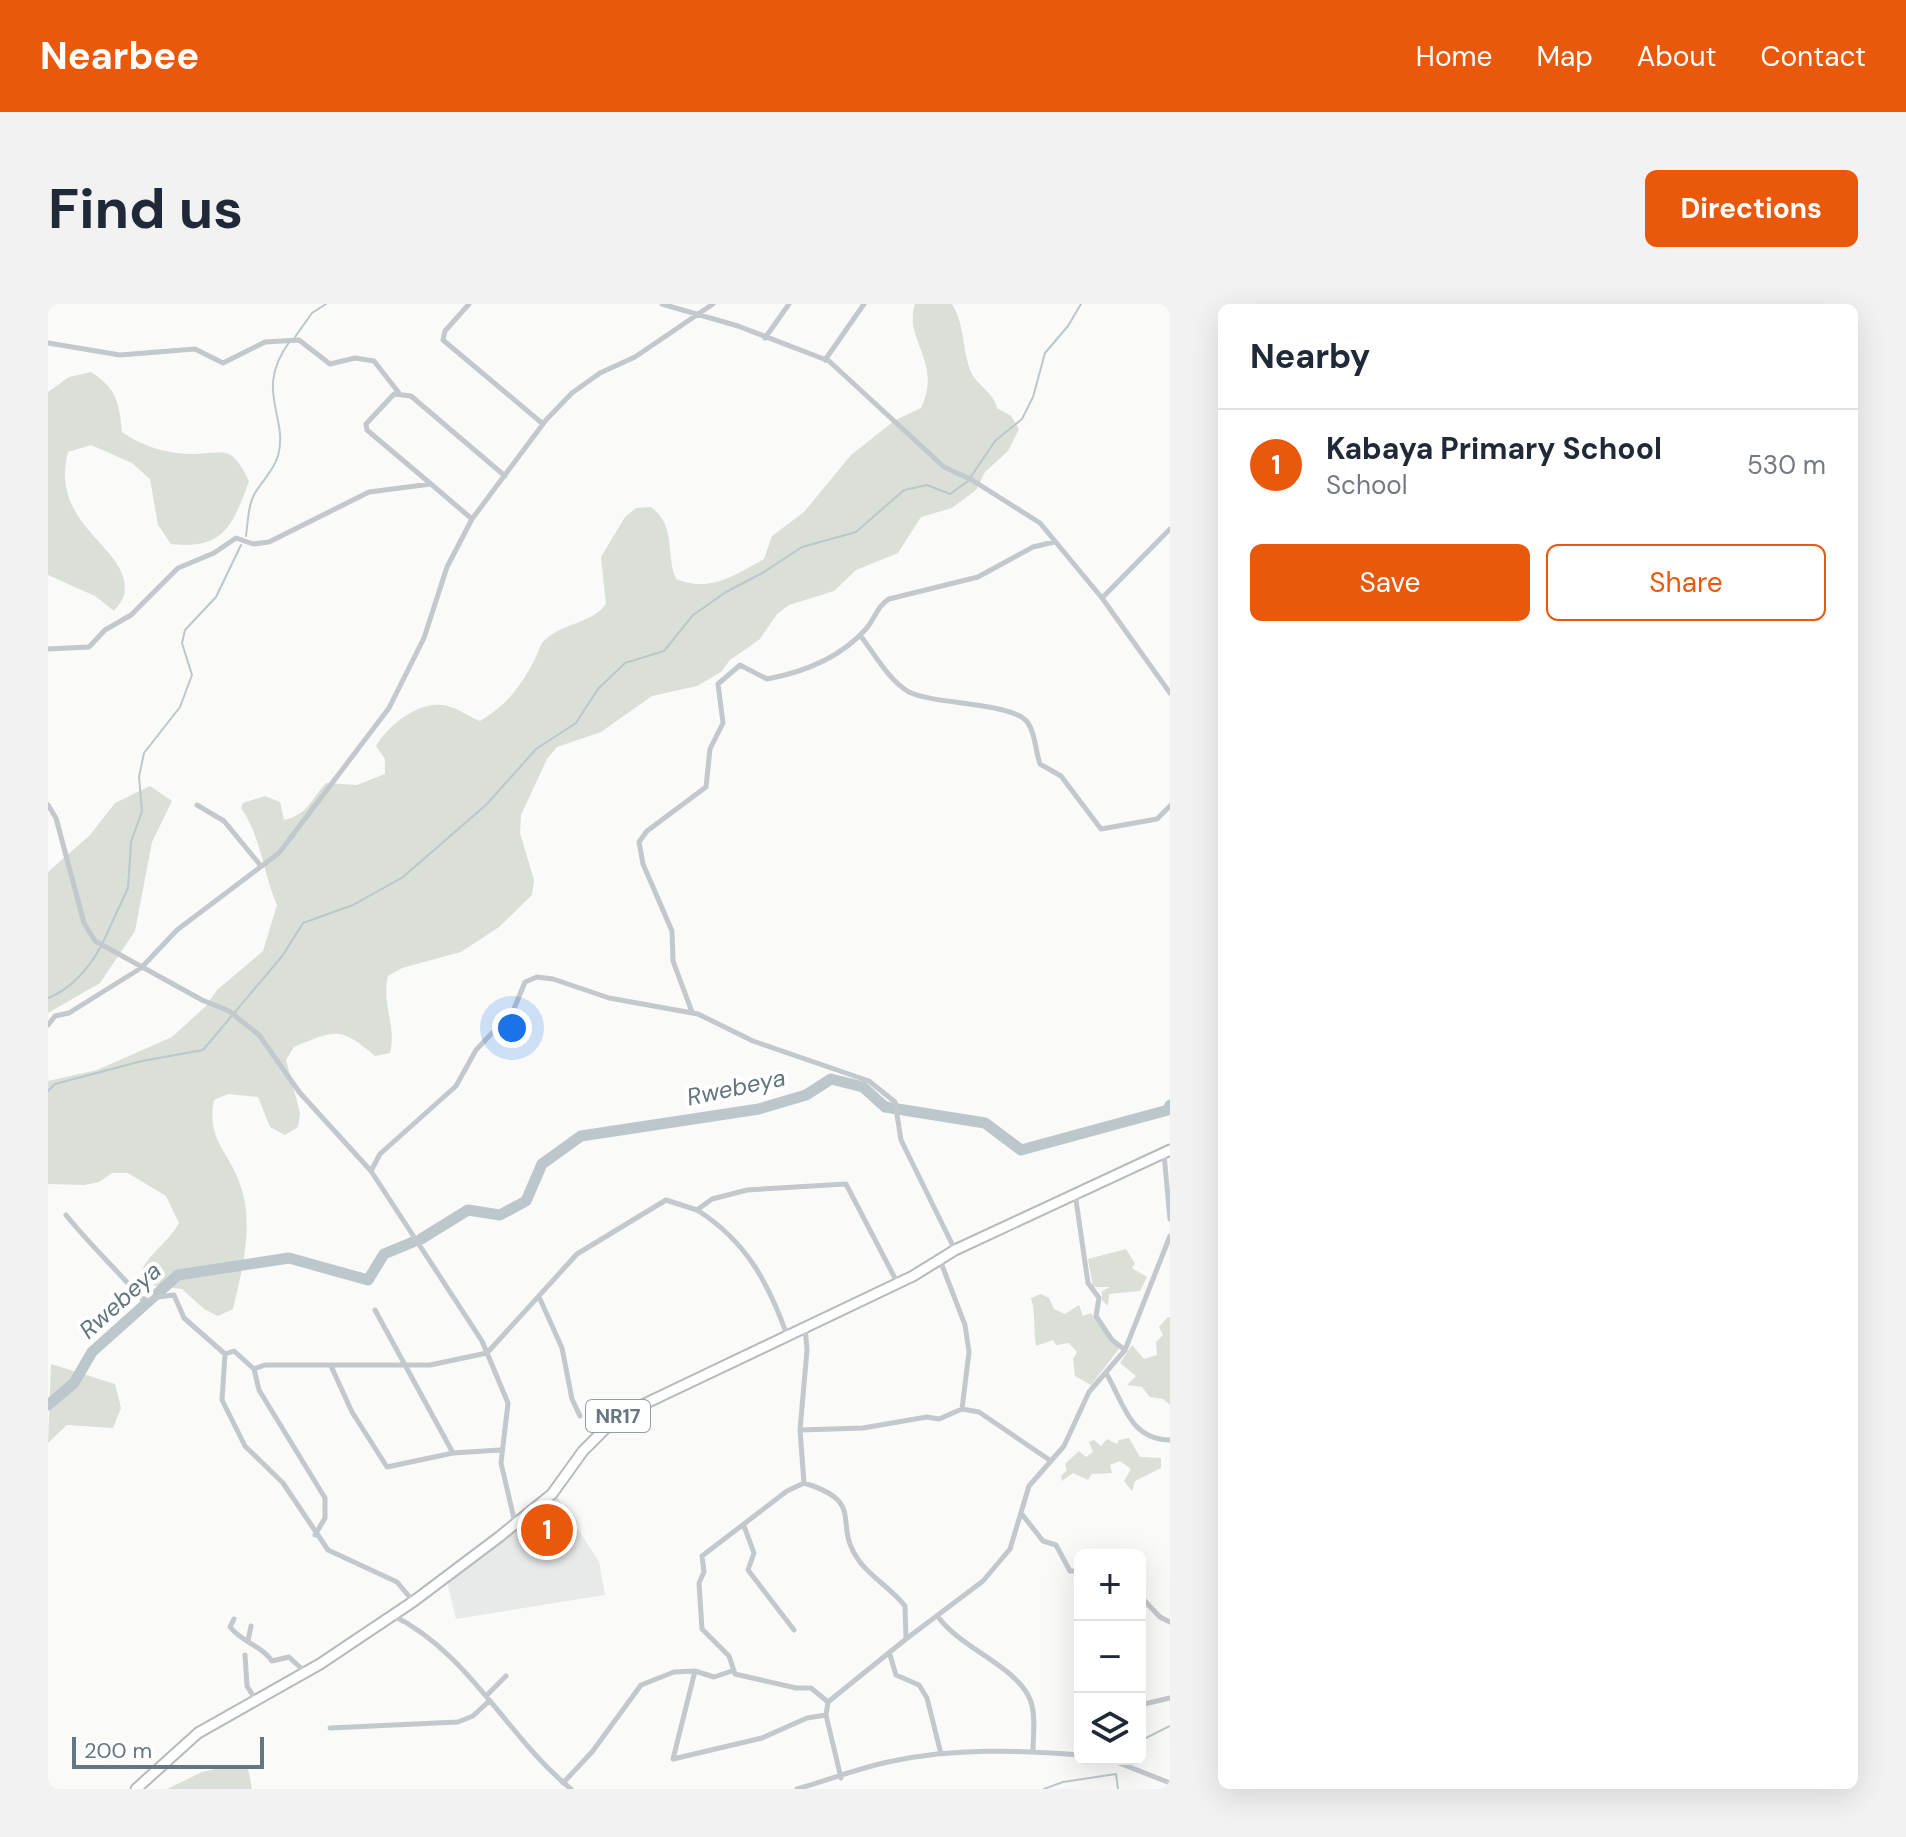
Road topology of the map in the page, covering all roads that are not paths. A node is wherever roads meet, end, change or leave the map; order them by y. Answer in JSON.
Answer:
{"nodes":[{"id":1,"x":469,"y":304,"type":"edge"},
{"id":2,"x":665,"y":304,"type":"edge"},
{"id":3,"x":713,"y":304,"type":"edge"},
{"id":4,"x":789,"y":304,"type":"edge"},
{"id":5,"x":864,"y":304,"type":"edge"},
{"id":6,"x":698,"y":315,"type":"junction"},
{"id":7,"x":765,"y":338,"type":"junction"},
{"id":8,"x":48,"y":343,"type":"edge"},
{"id":9,"x":825,"y":360,"type":"junction"},
{"id":10,"x":399,"y":393,"type":"junction"},
{"id":11,"x":543,"y":424,"type":"junction"},
{"id":12,"x":505,"y":476,"type":"junction"},
{"id":13,"x":431,"y":484,"type":"junction"},
{"id":14,"x":472,"y":519,"type":"junction"},
{"id":15,"x":1170,"y":529,"type":"edge"},
{"id":16,"x":1054,"y":542,"type":"junction"},
{"id":17,"x":1102,"y":598,"type":"junction"},
{"id":18,"x":860,"y":635,"type":"junction"},
{"id":19,"x":48,"y":649,"type":"edge"},
{"id":20,"x":1170,"y":693,"type":"edge"},
{"id":21,"x":48,"y":805,"type":"edge"},
{"id":22,"x":197,"y":805,"type":"dead end"},
{"id":23,"x":1170,"y":806,"type":"edge"},
{"id":24,"x":261,"y":866,"type":"junction"},
{"id":25,"x":141,"y":968,"type":"junction"},
{"id":26,"x":692,"y":1012,"type":"junction"},
{"id":27,"x":48,"y":1025,"type":"edge"},
{"id":28,"x":1167,"y":1151,"type":"edge"},
{"id":29,"x":371,"y":1171,"type":"junction"},
{"id":30,"x":1075,"y":1192,"type":"junction"},
{"id":31,"x":697,"y":1210,"type":"junction"},
{"id":32,"x":66,"y":1215,"type":"dead end"},
{"id":33,"x":1170,"y":1219,"type":"edge"},
{"id":34,"x":1170,"y":1236,"type":"edge"},
{"id":35,"x":955,"y":1250,"type":"junction"},
{"id":36,"x":940,"y":1259,"type":"junction"},
{"id":37,"x":897,"y":1283,"type":"junction"},
{"id":38,"x":540,"y":1299,"type":"junction"},
{"id":39,"x":375,"y":1310,"type":"dead end"},
{"id":40,"x":805,"y":1327,"type":"junction"},
{"id":41,"x":787,"y":1335,"type":"junction"},
{"id":42,"x":1125,"y":1350,"type":"junction"},
{"id":43,"x":487,"y":1353,"type":"junction"},
{"id":44,"x":225,"y":1354,"type":"junction"},
{"id":45,"x":406,"y":1365,"type":"junction"},
{"id":46,"x":331,"y":1366,"type":"junction"},
{"id":47,"x":254,"y":1369,"type":"junction"},
{"id":48,"x":1106,"y":1373,"type":"junction"},
{"id":49,"x":962,"y":1409,"type":"junction"},
{"id":50,"x":580,"y":1416,"type":"dead end"},
{"id":51,"x":800,"y":1430,"type":"junction"},
{"id":52,"x":1170,"y":1440,"type":"edge"},
{"id":53,"x":500,"y":1450,"type":"junction"},
{"id":54,"x":453,"y":1453,"type":"junction"},
{"id":55,"x":1051,"y":1461,"type":"junction"},
{"id":56,"x":804,"y":1483,"type":"junction"},
{"id":57,"x":1021,"y":1513,"type":"junction"},
{"id":58,"x":515,"y":1523,"type":"junction"},
{"id":59,"x":744,"y":1526,"type":"junction"},
{"id":60,"x":315,"y":1535,"type":"junction"},
{"id":61,"x":1074,"y":1571,"type":"edge"},
{"id":62,"x":414,"y":1601,"type":"junction"},
{"id":63,"x":1146,"y":1602,"type":"edge"},
{"id":64,"x":391,"y":1615,"type":"junction"},
{"id":65,"x":939,"y":1618,"type":"junction"},
{"id":66,"x":234,"y":1619,"type":"dead end"},
{"id":67,"x":1170,"y":1622,"type":"edge"},
{"id":68,"x":251,"y":1626,"type":"dead end"},
{"id":69,"x":794,"y":1630,"type":"dead end"},
{"id":70,"x":906,"y":1639,"type":"junction"},
{"id":71,"x":248,"y":1641,"type":"junction"},
{"id":72,"x":245,"y":1655,"type":"dead end"},
{"id":73,"x":890,"y":1655,"type":"junction"},
{"id":74,"x":695,"y":1671,"type":"junction"},
{"id":75,"x":732,"y":1671,"type":"junction"},
{"id":76,"x":306,"y":1673,"type":"junction"},
{"id":77,"x":506,"y":1676,"type":"dead end"},
{"id":78,"x":488,"y":1698,"type":"junction"},
{"id":79,"x":1170,"y":1698,"type":"edge"},
{"id":80,"x":256,"y":1700,"type":"junction"},
{"id":81,"x":828,"y":1702,"type":"junction"},
{"id":82,"x":1146,"y":1704,"type":"edge"},
{"id":83,"x":826,"y":1715,"type":"junction"},
{"id":84,"x":330,"y":1728,"type":"dead end"},
{"id":85,"x":1033,"y":1752,"type":"junction"},
{"id":86,"x":941,"y":1754,"type":"junction"},
{"id":87,"x":1074,"y":1755,"type":"edge"},
{"id":88,"x":1124,"y":1765,"type":"edge"},
{"id":89,"x":841,"y":1778,"type":"junction"},
{"id":90,"x":563,"y":1783,"type":"junction"},
{"id":91,"x":1170,"y":1783,"type":"edge"},
{"id":92,"x":136,"y":1789,"type":"edge"},
{"id":93,"x":571,"y":1789,"type":"edge"},
{"id":94,"x":799,"y":1789,"type":"edge"}],
"edges":[{"from":1,"to":11,"type":"street"},
{"from":2,"to":6,"type":"street"},
{"from":3,"to":6,"type":"street"},
{"from":4,"to":7,"type":"street"},
{"from":5,"to":9,"type":"street"},
{"from":6,"to":7,"type":"street"},
{"from":6,"to":11,"type":"street"},
{"from":7,"to":9,"type":"street"},
{"from":8,"to":10,"type":"street"},
{"from":9,"to":16,"type":"street"},
{"from":10,"to":12,"type":"street"},
{"from":10,"to":13,"type":"street"},
{"from":11,"to":12,"type":"street"},
{"from":12,"to":14,"type":"street"},
{"from":13,"to":14,"type":"street"},
{"from":13,"to":19,"type":"street"},
{"from":14,"to":24,"type":"street"},
{"from":15,"to":17,"type":"street"},
{"from":16,"to":17,"type":"street"},
{"from":16,"to":18,"type":"street"},
{"from":17,"to":20,"type":"street"},
{"from":18,"to":23,"type":"street"},
{"from":18,"to":26,"type":"street"},
{"from":21,"to":25,"type":"street"},
{"from":22,"to":24,"type":"street"},
{"from":24,"to":25,"type":"street"},
{"from":25,"to":27,"type":"street"},
{"from":25,"to":29,"type":"street"},
{"from":26,"to":29,"type":"street"},
{"from":26,"to":35,"type":"street"},
{"from":28,"to":30,"type":"main road","number":"NR17"},
{"from":28,"to":33,"type":"street"},
{"from":29,"to":43,"type":"street"},
{"from":30,"to":35,"type":"main road","number":"NR17"},
{"from":30,"to":42,"type":"street"},
{"from":31,"to":37,"type":"street"},
{"from":31,"to":38,"type":"street"},
{"from":31,"to":41,"type":"street"},
{"from":32,"to":44,"type":"street"},
{"from":34,"to":42,"type":"street"},
{"from":35,"to":36,"type":"main road","number":"NR17"},
{"from":36,"to":37,"type":"main road","number":"NR17"},
{"from":36,"to":49,"type":"street"},
{"from":37,"to":40,"type":"main road","number":"NR17"},
{"from":38,"to":43,"type":"street"},
{"from":38,"to":50,"type":"street"},
{"from":39,"to":45,"type":"street"},
{"from":40,"to":41,"type":"main road","number":"NR17"},
{"from":40,"to":51,"type":"street"},
{"from":41,"to":58,"type":"main road","number":"NR17"},
{"from":42,"to":48,"type":"street"},
{"from":43,"to":45,"type":"street"},
{"from":43,"to":53,"type":"street"},
{"from":44,"to":47,"type":"street"},
{"from":44,"to":60,"type":"street"},
{"from":45,"to":46,"type":"street"},
{"from":45,"to":54,"type":"street"},
{"from":46,"to":47,"type":"street"},
{"from":46,"to":54,"type":"street"},
{"from":47,"to":60,"type":"street"},
{"from":48,"to":52,"type":"street"},
{"from":48,"to":55,"type":"street"},
{"from":49,"to":51,"type":"street"},
{"from":49,"to":55,"type":"street"},
{"from":51,"to":56,"type":"street"},
{"from":53,"to":54,"type":"street"},
{"from":53,"to":58,"type":"street"},
{"from":55,"to":57,"type":"street"},
{"from":56,"to":59,"type":"street"},
{"from":56,"to":70,"type":"street"},
{"from":57,"to":61,"type":"street"},
{"from":57,"to":65,"type":"street"},
{"from":58,"to":62,"type":"main road","number":"NR17"},
{"from":59,"to":69,"type":"street"},
{"from":59,"to":75,"type":"street"},
{"from":60,"to":62,"type":"street"},
{"from":62,"to":64,"type":"main road","number":"NR17"},
{"from":63,"to":67,"type":"street"},
{"from":64,"to":76,"type":"main road","number":"NR17"},
{"from":64,"to":78,"type":"street"},
{"from":65,"to":70,"type":"street"},
{"from":65,"to":85,"type":"street"},
{"from":66,"to":71,"type":"street"},
{"from":68,"to":71,"type":"street"},
{"from":70,"to":73,"type":"street"},
{"from":71,"to":76,"type":"street"},
{"from":72,"to":80,"type":"street"},
{"from":73,"to":81,"type":"street"},
{"from":73,"to":86,"type":"street"},
{"from":74,"to":75,"type":"street"},
{"from":74,"to":83,"type":"street"},
{"from":74,"to":90,"type":"street"},
{"from":75,"to":81,"type":"street"},
{"from":76,"to":80,"type":"main road","number":"NR17"},
{"from":77,"to":78,"type":"street"},
{"from":78,"to":84,"type":"street"},
{"from":78,"to":90,"type":"street"},
{"from":79,"to":82,"type":"street"},
{"from":80,"to":92,"type":"main road","number":"NR17"},
{"from":81,"to":83,"type":"street"},
{"from":83,"to":89,"type":"street"},
{"from":85,"to":86,"type":"street"},
{"from":85,"to":87,"type":"street"},
{"from":86,"to":89,"type":"street"},
{"from":88,"to":91,"type":"street"},
{"from":89,"to":94,"type":"street"},
{"from":90,"to":93,"type":"street"}]}
